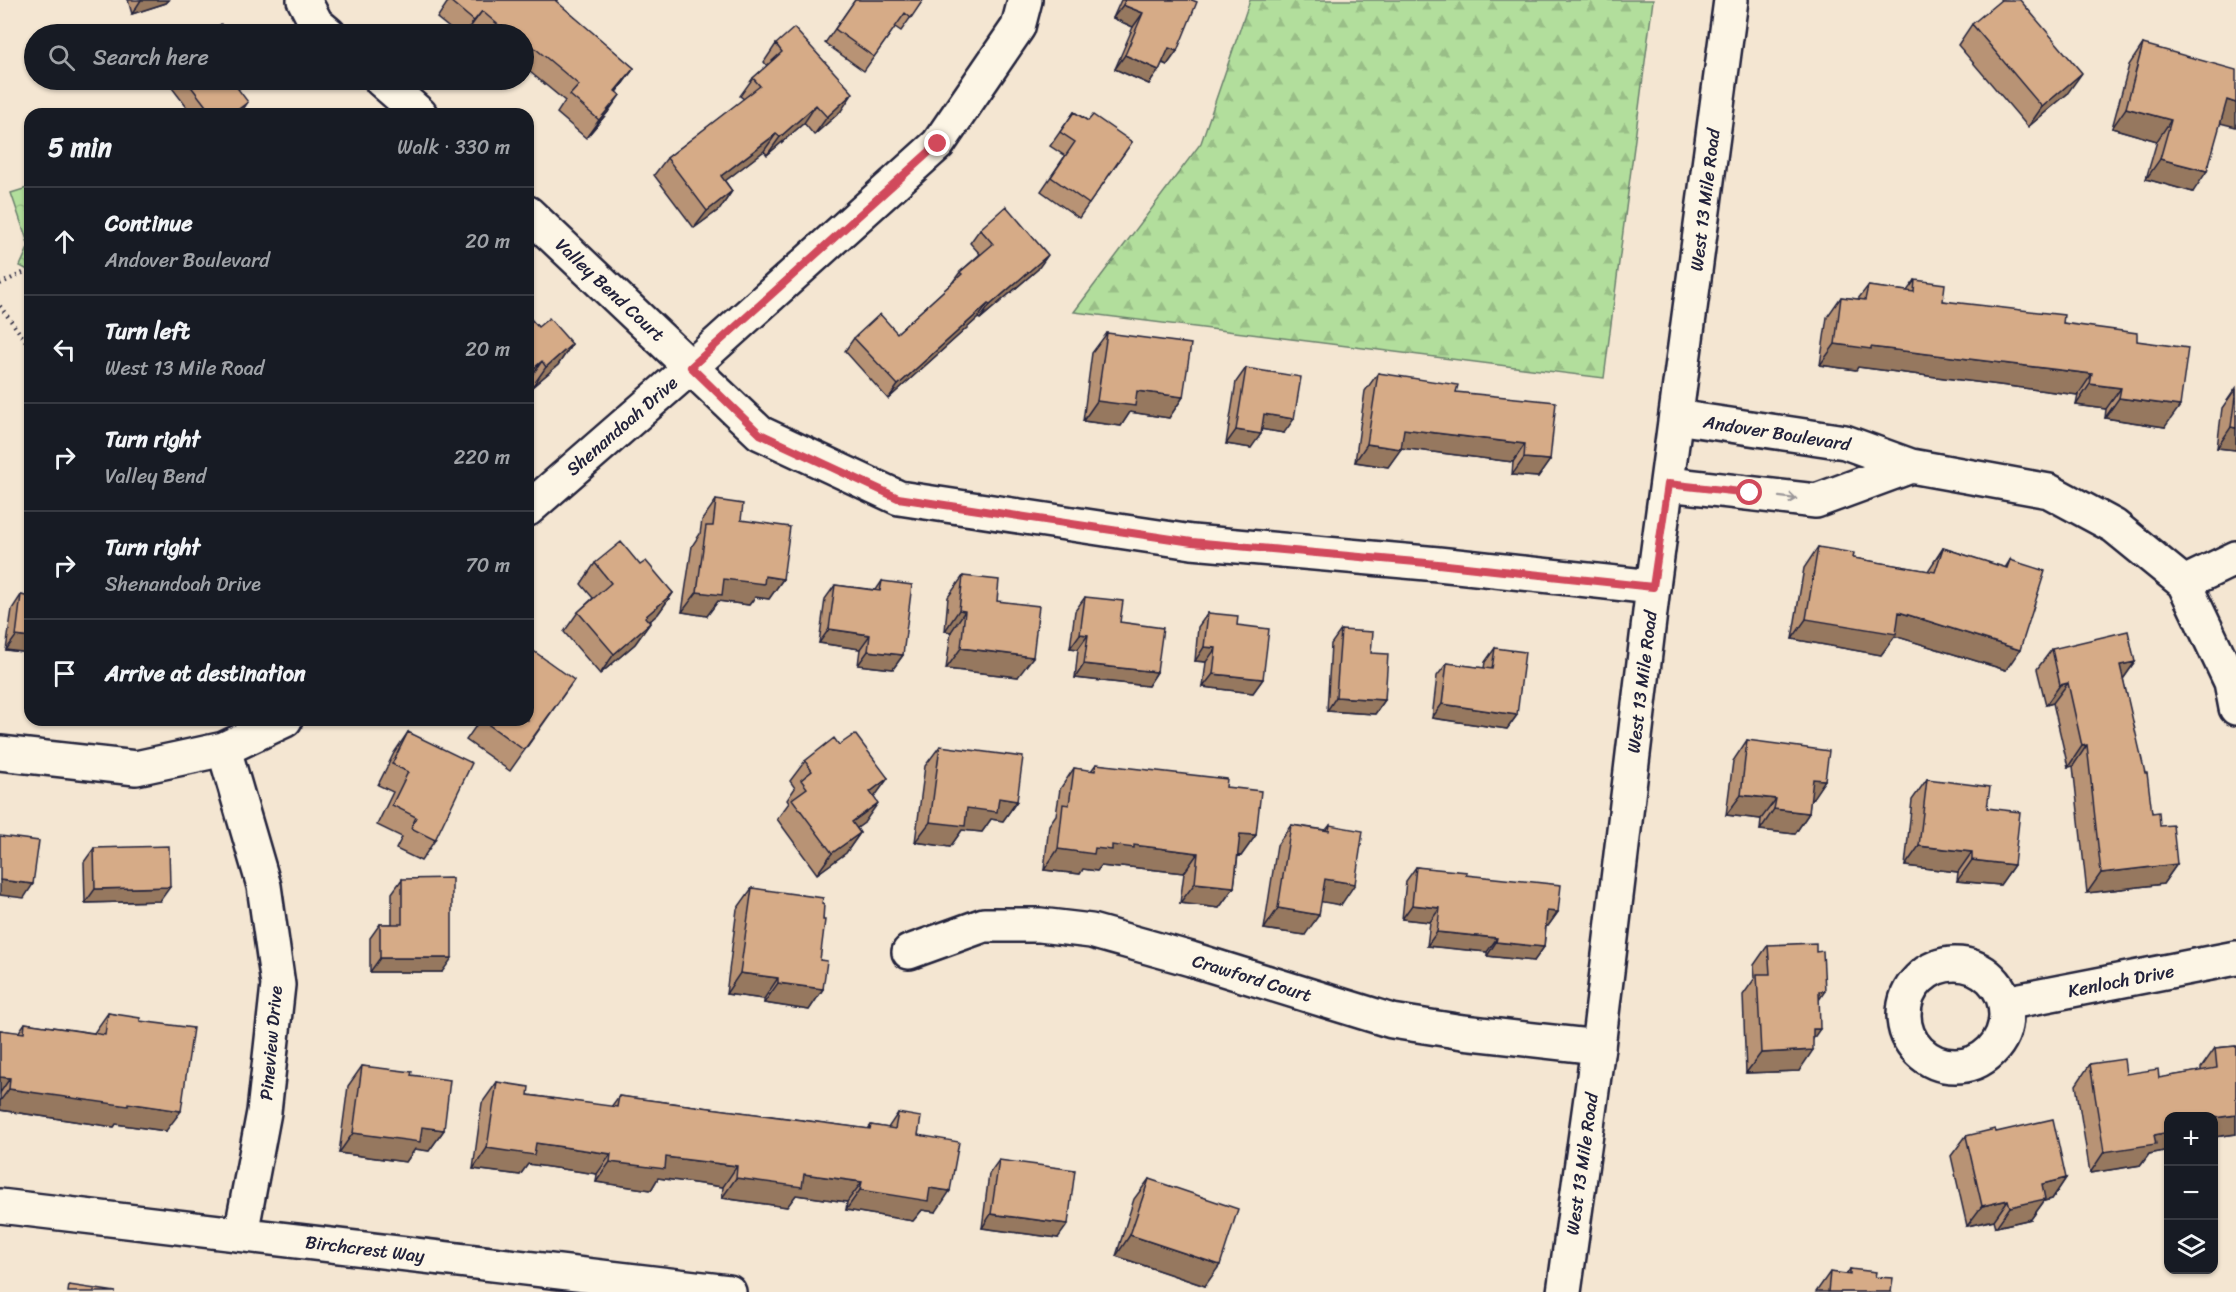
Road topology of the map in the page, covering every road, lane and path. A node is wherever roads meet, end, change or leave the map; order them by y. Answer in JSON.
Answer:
{"nodes":[{"id":1,"x":304,"y":0,"type":"edge"},
{"id":2,"x":1025,"y":0,"type":"edge"},
{"id":3,"x":1731,"y":0,"type":"edge"},
{"id":4,"x":318,"y":24,"type":"edge"},
{"id":5,"x":392,"y":90,"type":"edge"},
{"id":6,"x":413,"y":108,"type":"edge"},
{"id":7,"x":534,"y":219,"type":"edge"},
{"id":8,"x":24,"y":272,"type":"edge"},
{"id":9,"x":0,"y":284,"type":"edge"},
{"id":10,"x":0,"y":306,"type":"edge"},
{"id":11,"x":24,"y":339,"type":"edge"},
{"id":12,"x":691,"y":367,"type":"junction"},
{"id":13,"x":1676,"y":417,"type":"junction"},
{"id":14,"x":1911,"y":466,"type":"junction"},
{"id":15,"x":1668,"y":484,"type":"junction"},
{"id":16,"x":534,"y":504,"type":"edge"},
{"id":17,"x":2236,"y":558,"type":"edge"},
{"id":18,"x":2184,"y":583,"type":"junction"},
{"id":19,"x":1653,"y":587,"type":"junction"},
{"id":20,"x":2236,"y":708,"type":"edge"},
{"id":21,"x":272,"y":726,"type":"edge"},
{"id":22,"x":224,"y":748,"type":"junction"},
{"id":23,"x":0,"y":753,"type":"edge"},
{"id":24,"x":909,"y":952,"type":"dead end"},
{"id":25,"x":2236,"y":958,"type":"edge"},
{"id":26,"x":2005,"y":1003,"type":"dead end"},
{"id":27,"x":1598,"y":1047,"type":"junction"},
{"id":28,"x":0,"y":1206,"type":"edge"},
{"id":29,"x":241,"y":1234,"type":"junction"},
{"id":30,"x":611,"y":1285,"type":"edge"},
{"id":31,"x":729,"y":1292,"type":"edge"},
{"id":32,"x":1564,"y":1292,"type":"edge"}],
"edges":[{"from":1,"to":4,"type":"street"},
{"from":2,"to":12,"type":"street","name":"Shenandoah Drive"},
{"from":3,"to":13,"type":"street","name":"West 13 Mile Road"},
{"from":5,"to":6,"type":"street"},
{"from":7,"to":12,"type":"street","name":"Valley Bend Court"},
{"from":8,"to":9,"type":"path"},
{"from":10,"to":11,"type":"path"},
{"from":12,"to":16,"type":"street","name":"Shenandoah Drive"},
{"from":12,"to":19,"type":"street","name":"Valley Bend Court"},
{"from":13,"to":14,"type":"street","name":"Andover Boulevard"},
{"from":13,"to":15,"type":"street","name":"West 13 Mile Road"},
{"from":15,"to":14,"type":"street","one_way":true},
{"from":14,"to":18,"type":"street","name":"Andover Boulevard"},
{"from":15,"to":19,"type":"street","name":"West 13 Mile Road"},
{"from":17,"to":18,"type":"street"},
{"from":18,"to":20,"type":"street","name":"Andover Boulevard"},
{"from":19,"to":27,"type":"street","name":"West 13 Mile Road"},
{"from":21,"to":22,"type":"street"},
{"from":22,"to":23,"type":"street"},
{"from":22,"to":29,"type":"street","name":"Pineview Drive"},
{"from":24,"to":27,"type":"street","name":"Crawford Court"},
{"from":25,"to":26,"type":"street","name":"Kenloch Drive"},
{"from":27,"to":32,"type":"street","name":"West 13 Mile Road"},
{"from":28,"to":29,"type":"street","name":"Birchcrest Way"},
{"from":29,"to":30,"type":"street","name":"Birchcrest Way"},
{"from":30,"to":31,"type":"street","name":"Birchcrest Way"}]}
